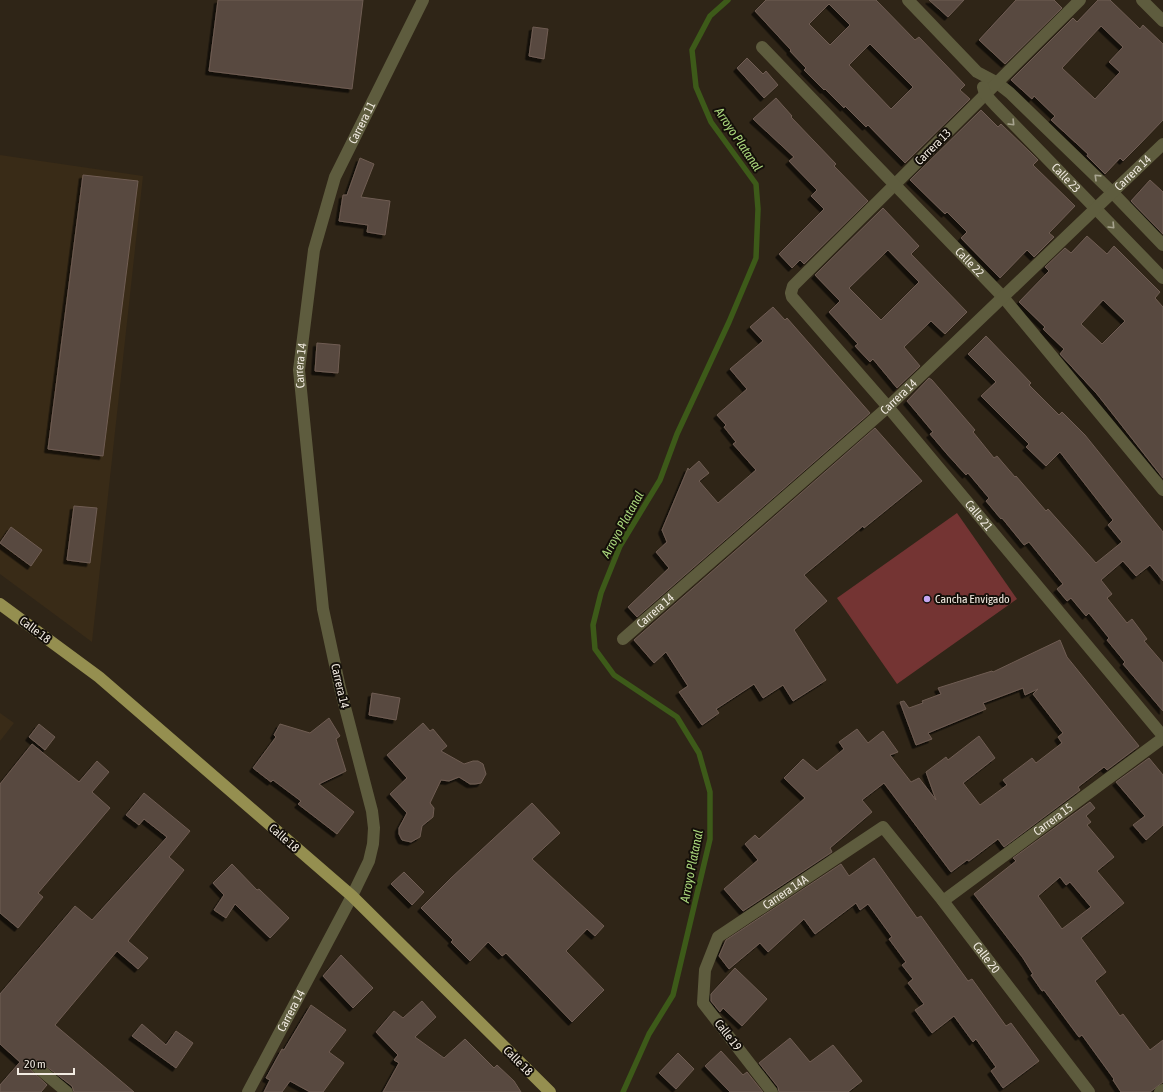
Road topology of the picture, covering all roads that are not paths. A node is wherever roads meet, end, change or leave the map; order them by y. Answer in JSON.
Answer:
{"nodes":[{"id":1,"x":423,"y":0,"type":"edge"},
{"id":2,"x":908,"y":0,"type":"edge"},
{"id":3,"x":1080,"y":0,"type":"edge"},
{"id":4,"x":1142,"y":0,"type":"edge"},
{"id":5,"x":1163,"y":21,"type":"edge"},
{"id":6,"x":762,"y":47,"type":"dead end"},
{"id":7,"x":977,"y":72,"type":"junction"},
{"id":8,"x":996,"y":82,"type":"junction"},
{"id":9,"x":985,"y":94,"type":"junction"},
{"id":10,"x":1163,"y":144,"type":"edge"},
{"id":11,"x":895,"y":186,"type":"junction"},
{"id":12,"x":1112,"y":192,"type":"junction"},
{"id":13,"x":1096,"y":208,"type":"junction"},
{"id":14,"x":1163,"y":245,"type":"edge"},
{"id":15,"x":314,"y":250,"type":"joint"},
{"id":16,"x":1163,"y":278,"type":"edge"},
{"id":17,"x":792,"y":297,"type":"joint"},
{"id":18,"x":1003,"y":297,"type":"junction"},
{"id":19,"x":888,"y":407,"type":"junction"},
{"id":20,"x":1163,"y":490,"type":"edge"},
{"id":21,"x":0,"y":604,"type":"edge"},
{"id":22,"x":623,"y":639,"type":"dead end"},
{"id":23,"x":1163,"y":737,"type":"edge"},
{"id":24,"x":881,"y":827,"type":"joint"},
{"id":25,"x":352,"y":896,"type":"junction"},
{"id":26,"x":943,"y":901,"type":"junction"},
{"id":27,"x":705,"y":970,"type":"joint"},
{"id":28,"x":38,"y":1067,"type":"dead end"},
{"id":29,"x":1163,"y":1090,"type":"edge"},
{"id":30,"x":66,"y":1092,"type":"edge"},
{"id":31,"x":248,"y":1092,"type":"edge"},
{"id":32,"x":550,"y":1092,"type":"edge"},
{"id":33,"x":772,"y":1092,"type":"edge"},
{"id":34,"x":1089,"y":1092,"type":"edge"},
{"id":35,"x":1160,"y":1092,"type":"edge"}],
"edges":[{"from":1,"to":15,"type":"street","name":"Carrera 11"},
{"from":2,"to":7,"type":"street","name":"Calle 23"},
{"from":3,"to":8,"type":"street","name":"Carrera 13"},
{"from":4,"to":5,"type":"street"},
{"from":6,"to":11,"type":"street","name":"Calle 22"},
{"from":7,"to":8,"type":"street","name":"Calle 23"},
{"from":7,"to":9,"type":"street","name":"Calle 23"},
{"from":8,"to":9,"type":"street","name":"Carrera 13"},
{"from":12,"to":8,"type":"street","name":"Calle 23","one_way":true},
{"from":9,"to":11,"type":"street","name":"Carrera 13"},
{"from":9,"to":13,"type":"street","name":"Calle 23","one_way":true},
{"from":10,"to":12,"type":"street","name":"Carrera 14"},
{"from":11,"to":17,"type":"street","name":"Carrera 13"},
{"from":11,"to":18,"type":"street","name":"Calle 22"},
{"from":12,"to":13,"type":"street","name":"Carrera 14"},
{"from":12,"to":14,"type":"street","name":"Calle 23"},
{"from":13,"to":16,"type":"street","name":"Calle 23","one_way":true},
{"from":13,"to":18,"type":"street","name":"Carrera 14"},
{"from":15,"to":25,"type":"street","name":"Carrera 14"},
{"from":17,"to":19,"type":"street","name":"Calle 21"},
{"from":18,"to":19,"type":"street","name":"Carrera 14"},
{"from":18,"to":20,"type":"street","name":"Calle 22"},
{"from":19,"to":22,"type":"street","name":"Carrera 14"},
{"from":19,"to":23,"type":"street","name":"Calle 21"},
{"from":21,"to":25,"type":"main road","name":"Calle 18"},
{"from":23,"to":26,"type":"street","name":"Carrera 15"},
{"from":24,"to":26,"type":"street","name":"Calle 20"},
{"from":24,"to":27,"type":"street","name":"Carrera 14A"},
{"from":25,"to":31,"type":"street","name":"Carrera 14"},
{"from":25,"to":32,"type":"main road","name":"Calle 18"},
{"from":26,"to":34,"type":"street","name":"Calle 20"},
{"from":27,"to":33,"type":"street","name":"Calle 19"},
{"from":28,"to":30,"type":"street"},
{"from":29,"to":35,"type":"street"}]}
